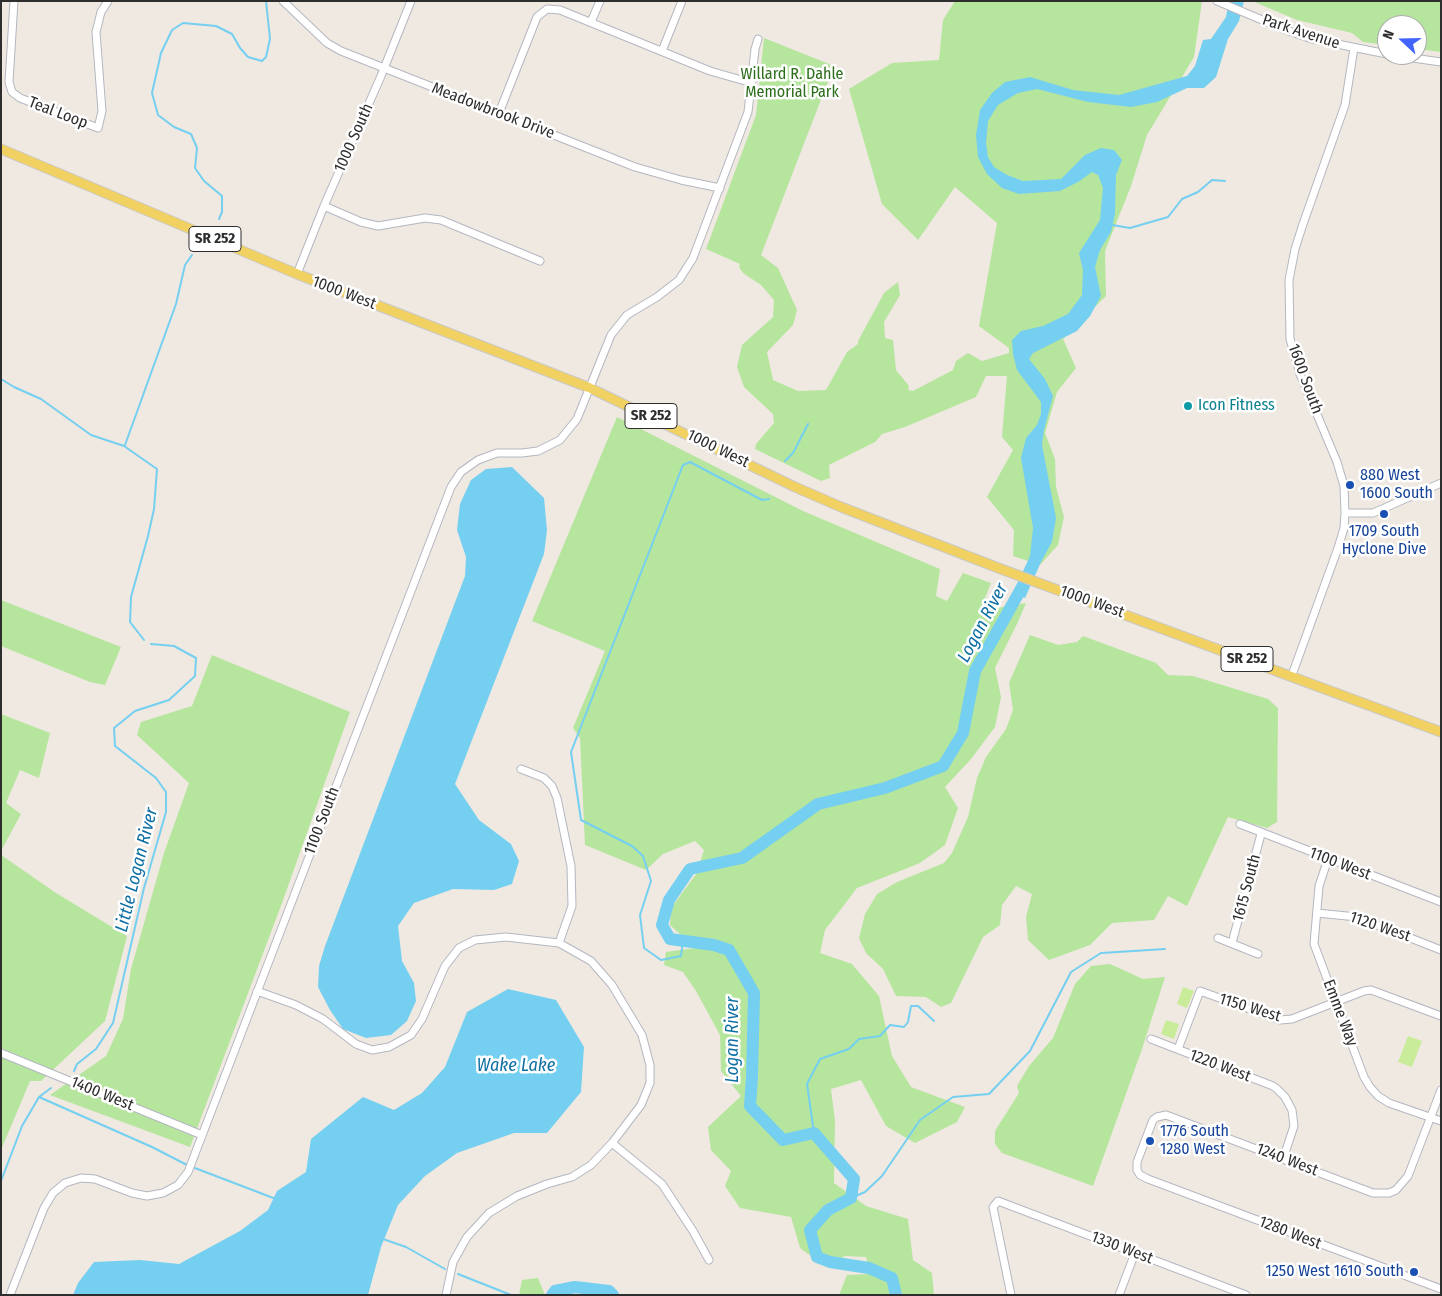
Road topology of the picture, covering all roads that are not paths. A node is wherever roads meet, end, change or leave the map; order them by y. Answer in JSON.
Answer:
{"nodes":[{"id":1,"x":14,"y":1,"type":"edge"},
{"id":2,"x":108,"y":1,"type":"edge"},
{"id":3,"x":282,"y":1,"type":"edge"},
{"id":4,"x":412,"y":1,"type":"edge"},
{"id":5,"x":600,"y":1,"type":"edge"},
{"id":6,"x":682,"y":1,"type":"edge"},
{"id":7,"x":1217,"y":1,"type":"edge"},
{"id":8,"x":592,"y":22,"type":"junction"},
{"id":9,"x":758,"y":39,"type":"dead end"},
{"id":10,"x":1354,"y":48,"type":"junction"},
{"id":11,"x":662,"y":51,"type":"junction"},
{"id":12,"x":1377,"y":52,"type":"edge"},
{"id":13,"x":1427,"y":60,"type":"edge"},
{"id":14,"x":1441,"y":62,"type":"edge"},
{"id":15,"x":384,"y":69,"type":"junction"},
{"id":16,"x":752,"y":83,"type":"junction"},
{"id":17,"x":499,"y":113,"type":"junction"},
{"id":18,"x":1,"y":149,"type":"edge"},
{"id":19,"x":720,"y":188,"type":"junction"},
{"id":20,"x":324,"y":206,"type":"junction"},
{"id":21,"x":540,"y":261,"type":"dead end"},
{"id":22,"x":297,"y":274,"type":"junction"},
{"id":23,"x":590,"y":388,"type":"junction"},
{"id":24,"x":1441,"y":483,"type":"edge"},
{"id":25,"x":1345,"y":513,"type":"junction"},
{"id":26,"x":1292,"y":675,"type":"junction"},
{"id":27,"x":1441,"y":732,"type":"edge"},
{"id":28,"x":521,"y":769,"type":"dead end"},
{"id":29,"x":1240,"y":824,"type":"dead end"},
{"id":30,"x":1261,"y":834,"type":"junction"},
{"id":31,"x":1328,"y":859,"type":"junction"},
{"id":32,"x":1441,"y":902,"type":"edge"},
{"id":33,"x":1318,"y":913,"type":"junction"},
{"id":34,"x":1218,"y":938,"type":"dead end"},
{"id":35,"x":559,"y":943,"type":"junction"},
{"id":36,"x":1232,"y":943,"type":"junction"},
{"id":37,"x":1441,"y":950,"type":"edge"},
{"id":38,"x":1258,"y":954,"type":"dead end"},
{"id":39,"x":257,"y":991,"type":"junction"},
{"id":40,"x":1336,"y":1002,"type":"junction"},
{"id":41,"x":1441,"y":1016,"type":"edge"},
{"id":42,"x":1152,"y":1039,"type":"dead end"},
{"id":43,"x":1178,"y":1049,"type":"junction"},
{"id":44,"x":1,"y":1053,"type":"edge"},
{"id":45,"x":1441,"y":1090,"type":"edge"},
{"id":46,"x":1430,"y":1117,"type":"junction"},
{"id":47,"x":1441,"y":1122,"type":"edge"},
{"id":48,"x":202,"y":1135,"type":"junction"},
{"id":49,"x":612,"y":1144,"type":"junction"},
{"id":50,"x":1283,"y":1159,"type":"junction"},
{"id":51,"x":1140,"y":1175,"type":"joint"},
{"id":52,"x":1135,"y":1253,"type":"junction"},
{"id":53,"x":709,"y":1260,"type":"dead end"},
{"id":54,"x":1441,"y":1290,"type":"edge"},
{"id":55,"x":10,"y":1295,"type":"edge"},
{"id":56,"x":446,"y":1295,"type":"edge"},
{"id":57,"x":1011,"y":1295,"type":"edge"},
{"id":58,"x":1119,"y":1295,"type":"edge"},
{"id":59,"x":1245,"y":1295,"type":"edge"}],
"edges":[{"from":1,"to":2,"type":"street","name":"Teal Loop"},
{"from":3,"to":15,"type":"street","name":"Meadowbrook Drive"},
{"from":4,"to":15,"type":"street","name":"1000 South"},
{"from":5,"to":8,"type":"street"},
{"from":6,"to":11,"type":"street"},
{"from":7,"to":10,"type":"street","name":"Park Avenue"},
{"from":8,"to":11,"type":"street"},
{"from":8,"to":17,"type":"street"},
{"from":9,"to":16,"type":"street"},
{"from":10,"to":12,"type":"street","name":"Park Avenue"},
{"from":10,"to":25,"type":"street","name":"1600 South"},
{"from":11,"to":16,"type":"street"},
{"from":13,"to":14,"type":"street"},
{"from":15,"to":17,"type":"street","name":"Meadowbrook Drive"},
{"from":15,"to":20,"type":"street","name":"1000 South"},
{"from":16,"to":19,"type":"street"},
{"from":17,"to":19,"type":"street","name":"Meadowbrook Drive"},
{"from":18,"to":22,"type":"main road","name":"1000 West","number":"SR 252"},
{"from":19,"to":23,"type":"street"},
{"from":20,"to":21,"type":"street"},
{"from":20,"to":22,"type":"street","name":"1000 South"},
{"from":22,"to":23,"type":"main road","name":"1000 West","number":"SR 252"},
{"from":23,"to":26,"type":"main road","name":"1000 West","number":"SR 252"},
{"from":23,"to":39,"type":"street","name":"1100 South"},
{"from":24,"to":25,"type":"street"},
{"from":25,"to":26,"type":"street","name":"1600 South"},
{"from":26,"to":27,"type":"main road","name":"1000 West","number":"SR 252"},
{"from":28,"to":35,"type":"street"},
{"from":29,"to":30,"type":"street","name":"1100 West"},
{"from":30,"to":31,"type":"street","name":"1100 West"},
{"from":30,"to":36,"type":"street","name":"1615 South"},
{"from":31,"to":32,"type":"street","name":"1100 West"},
{"from":31,"to":33,"type":"street","name":"Emme Way"},
{"from":33,"to":37,"type":"street","name":"1120 West"},
{"from":33,"to":40,"type":"street","name":"Emme Way"},
{"from":34,"to":36,"type":"street"},
{"from":35,"to":39,"type":"street"},
{"from":35,"to":49,"type":"street"},
{"from":36,"to":38,"type":"street"},
{"from":39,"to":48,"type":"street","name":"1100 South"},
{"from":40,"to":41,"type":"street","name":"1150 West"},
{"from":40,"to":43,"type":"street","name":"1150 West"},
{"from":40,"to":46,"type":"street","name":"Emme Way"},
{"from":42,"to":43,"type":"street","name":"1220 West"},
{"from":43,"to":50,"type":"street","name":"1220 West"},
{"from":44,"to":48,"type":"street","name":"1400 West"},
{"from":45,"to":46,"type":"street"},
{"from":46,"to":47,"type":"street","name":"Emme Way"},
{"from":46,"to":50,"type":"street","name":"1240 West"},
{"from":48,"to":55,"type":"street","name":"1100 South"},
{"from":49,"to":53,"type":"street"},
{"from":49,"to":56,"type":"street"},
{"from":50,"to":51,"type":"street","name":"1240 West"},
{"from":51,"to":54,"type":"street","name":"1280 West"},
{"from":52,"to":57,"type":"street","name":"1330 West"},
{"from":52,"to":58,"type":"street"},
{"from":52,"to":59,"type":"street","name":"1330 West"}]}
